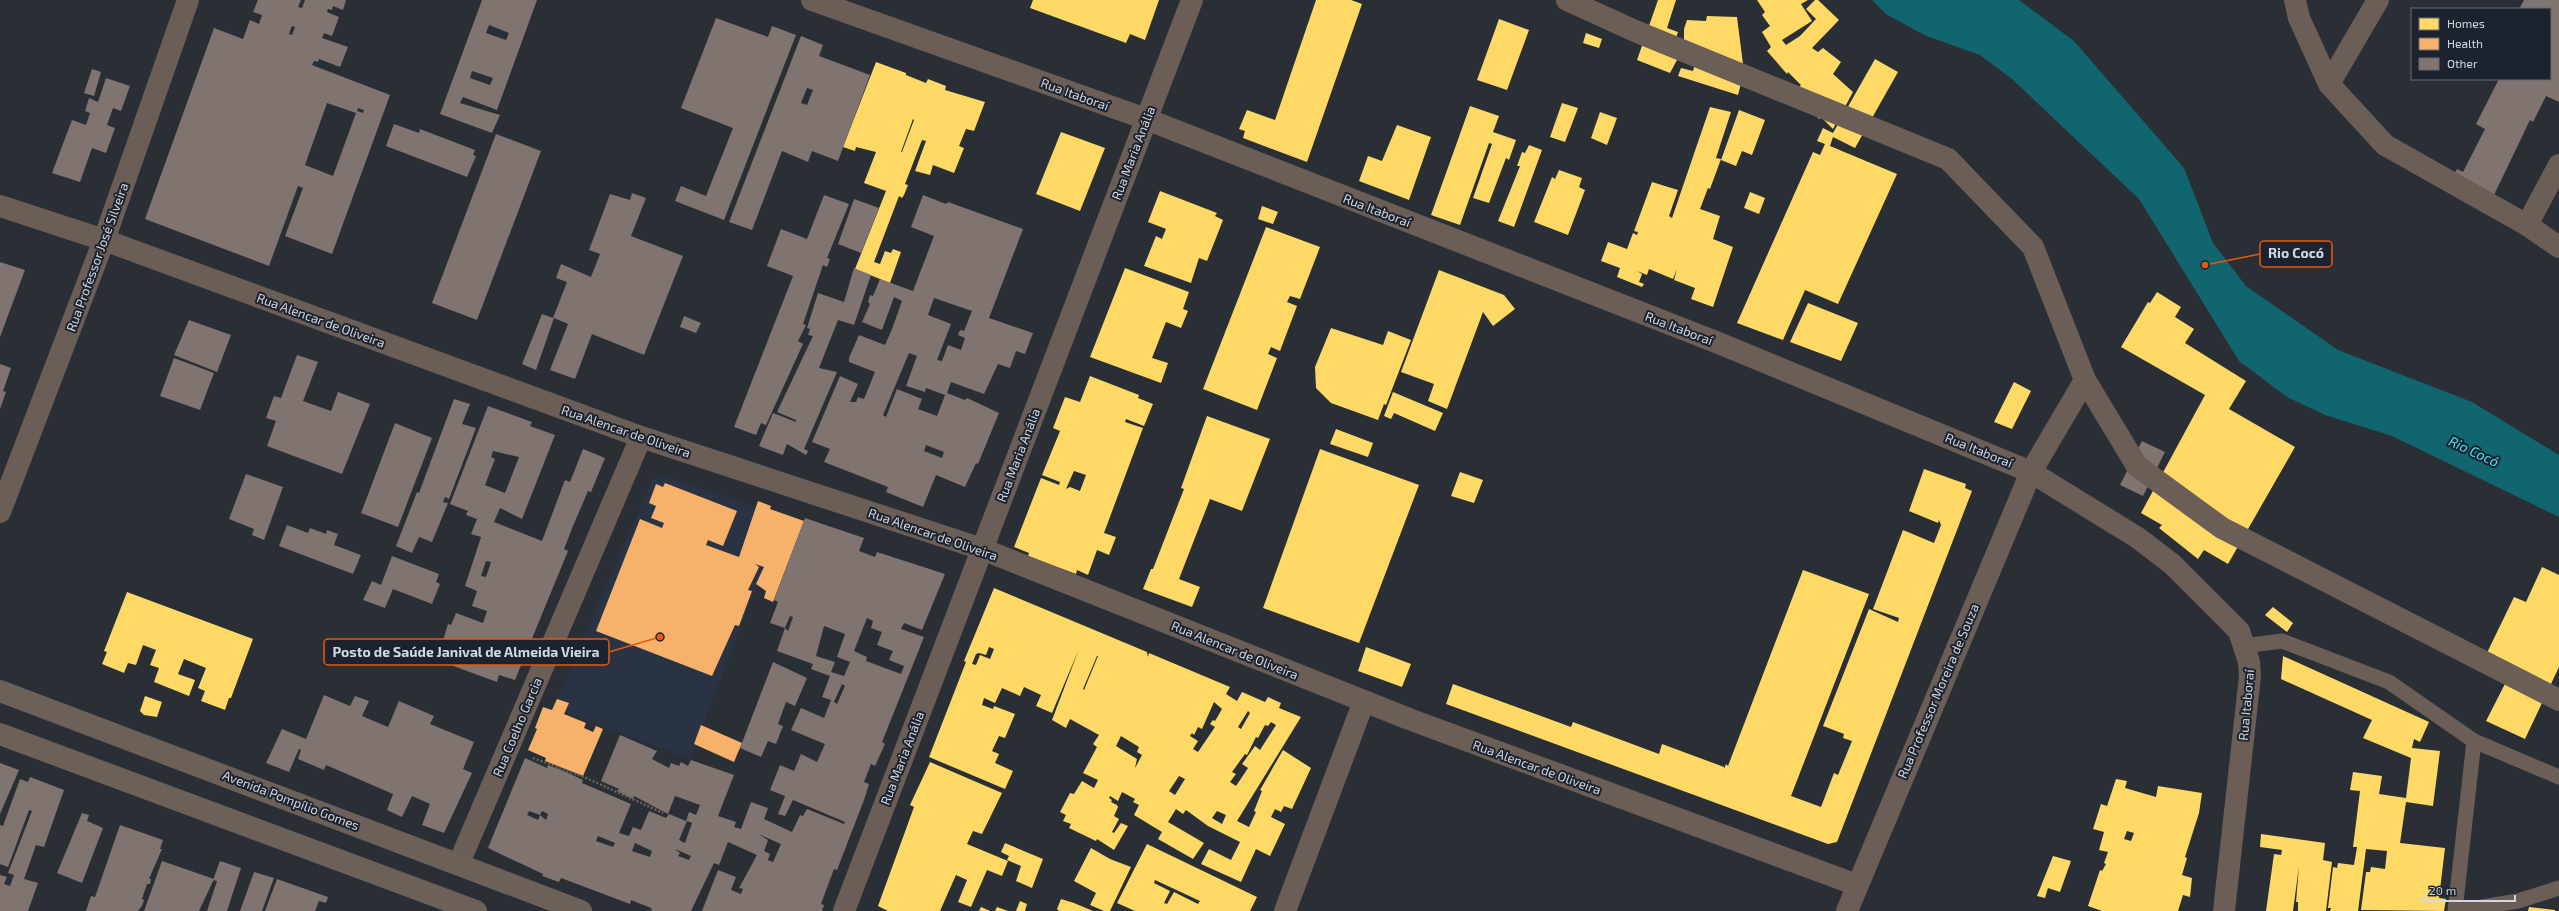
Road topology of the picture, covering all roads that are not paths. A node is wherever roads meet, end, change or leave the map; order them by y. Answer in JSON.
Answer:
{"nodes":[{"id":1,"x":188,"y":0,"type":"edge"},
{"id":2,"x":812,"y":0,"type":"edge"},
{"id":3,"x":1192,"y":0,"type":"edge"},
{"id":4,"x":1567,"y":0,"type":"edge"},
{"id":5,"x":2295,"y":0,"type":"edge"},
{"id":6,"x":2378,"y":0,"type":"edge"},
{"id":7,"x":2329,"y":84,"type":"junction"},
{"id":8,"x":1146,"y":119,"type":"junction"},
{"id":9,"x":2559,"y":165,"type":"edge"},
{"id":10,"x":0,"y":206,"type":"edge"},
{"id":11,"x":2527,"y":224,"type":"junction"},
{"id":12,"x":104,"y":240,"type":"junction"},
{"id":13,"x":2559,"y":247,"type":"edge"},
{"id":14,"x":2085,"y":380,"type":"junction"},
{"id":15,"x":641,"y":437,"type":"junction"},
{"id":16,"x":2031,"y":472,"type":"junction"},
{"id":17,"x":0,"y":512,"type":"edge"},
{"id":18,"x":982,"y":549,"type":"junction"},
{"id":19,"x":2244,"y":646,"type":"junction"},
{"id":20,"x":0,"y":691,"type":"edge"},
{"id":21,"x":2559,"y":700,"type":"edge"},
{"id":22,"x":1364,"y":701,"type":"junction"},
{"id":23,"x":0,"y":734,"type":"edge"},
{"id":24,"x":2474,"y":741,"type":"junction"},
{"id":25,"x":2559,"y":777,"type":"edge"},
{"id":26,"x":459,"y":863,"type":"junction"},
{"id":27,"x":1857,"y":886,"type":"junction"},
{"id":28,"x":2559,"y":888,"type":"edge"},
{"id":29,"x":476,"y":911,"type":"edge"},
{"id":30,"x":581,"y":911,"type":"edge"},
{"id":31,"x":844,"y":911,"type":"edge"},
{"id":32,"x":1285,"y":911,"type":"edge"},
{"id":33,"x":1847,"y":911,"type":"edge"},
{"id":34,"x":2224,"y":911,"type":"edge"},
{"id":35,"x":2456,"y":911,"type":"edge"}],
"edges":[{"from":1,"to":12,"type":"street","name":"Rua Professor José Silveira"},
{"from":2,"to":8,"type":"street","name":"Rua Itaboraí"},
{"from":3,"to":8,"type":"street","name":"Rua Maria Anália"},
{"from":4,"to":14,"type":"street"},
{"from":5,"to":7,"type":"street"},
{"from":6,"to":7,"type":"street"},
{"from":7,"to":11,"type":"street"},
{"from":8,"to":16,"type":"street","name":"Rua Itaboraí"},
{"from":8,"to":18,"type":"street","name":"Rua Maria Anália"},
{"from":9,"to":11,"type":"street"},
{"from":10,"to":12,"type":"street","name":"Rua Alencar de Oliveira"},
{"from":11,"to":13,"type":"street"},
{"from":12,"to":15,"type":"street","name":"Rua Alencar de Oliveira"},
{"from":12,"to":17,"type":"street","name":"Rua Professor José Silveira"},
{"from":14,"to":16,"type":"street","name":"Rua Professor Moreira de Souza"},
{"from":14,"to":21,"type":"street"},
{"from":15,"to":18,"type":"street","name":"Rua Alencar de Oliveira"},
{"from":15,"to":26,"type":"street","name":"Rua Coelho Garcia"},
{"from":16,"to":19,"type":"street","name":"Rua Itaboraí"},
{"from":16,"to":27,"type":"street","name":"Rua Professor Moreira de Souza"},
{"from":18,"to":22,"type":"street","name":"Rua Alencar de Oliveira"},
{"from":18,"to":31,"type":"street","name":"Rua Maria Anália"},
{"from":19,"to":24,"type":"lane"},
{"from":19,"to":34,"type":"street","name":"Rua Itaboraí"},
{"from":20,"to":26,"type":"main road","name":"Avenida Pompílio Gomes"},
{"from":22,"to":27,"type":"street","name":"Rua Alencar de Oliveira"},
{"from":22,"to":32,"type":"street"},
{"from":23,"to":29,"type":"main road"},
{"from":24,"to":25,"type":"lane"},
{"from":24,"to":35,"type":"lane"},
{"from":26,"to":30,"type":"main road","name":"Avenida Pompílio Gomes"},
{"from":27,"to":33,"type":"street","name":"Rua Professor Moreira de Souza"},
{"from":28,"to":35,"type":"lane"}]}
